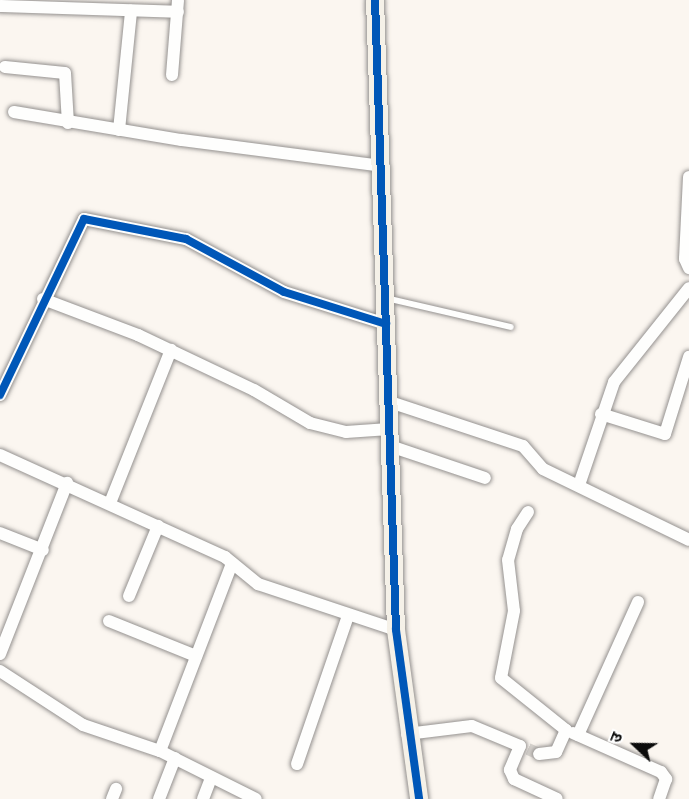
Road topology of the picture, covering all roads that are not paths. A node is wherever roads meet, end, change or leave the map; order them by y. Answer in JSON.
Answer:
{"nodes":[{"id":1,"x":375,"y":0,"type":"edge"},
{"id":2,"x":0,"y":6,"type":"edge"},
{"id":3,"x":178,"y":6,"type":"edge"},
{"id":4,"x":131,"y":11,"type":"junction"},
{"id":5,"x":5,"y":67,"type":"dead end"},
{"id":6,"x":172,"y":75,"type":"dead end"},
{"id":7,"x":14,"y":112,"type":"dead end"},
{"id":8,"x":68,"y":123,"type":"junction"},
{"id":9,"x":119,"y":130,"type":"junction"},
{"id":10,"x":383,"y":166,"type":"junction"},
{"id":11,"x":689,"y":177,"type":"edge"},
{"id":12,"x":689,"y":268,"type":"edge"},
{"id":13,"x":689,"y":288,"type":"edge"},
{"id":14,"x":386,"y":298,"type":"junction"},
{"id":15,"x":44,"y":299,"type":"junction"},
{"id":16,"x":386,"y":324,"type":"junction"},
{"id":17,"x":511,"y":327,"type":"dead end"},
{"id":18,"x":171,"y":350,"type":"junction"},
{"id":19,"x":689,"y":357,"type":"edge"},
{"id":20,"x":0,"y":395,"type":"edge"},
{"id":21,"x":390,"y":402,"type":"junction"},
{"id":22,"x":601,"y":414,"type":"junction"},
{"id":23,"x":389,"y":437,"type":"junction"},
{"id":24,"x":0,"y":455,"type":"edge"},
{"id":25,"x":485,"y":478,"type":"dead end"},
{"id":26,"x":67,"y":483,"type":"junction"},
{"id":27,"x":579,"y":485,"type":"junction"},
{"id":28,"x":110,"y":503,"type":"junction"},
{"id":29,"x":528,"y":512,"type":"dead end"},
{"id":30,"x":158,"y":526,"type":"junction"},
{"id":31,"x":0,"y":533,"type":"edge"},
{"id":32,"x":689,"y":540,"type":"edge"},
{"id":33,"x":43,"y":550,"type":"junction"},
{"id":34,"x":232,"y":563,"type":"junction"},
{"id":35,"x":129,"y":596,"type":"dead end"},
{"id":36,"x":638,"y":603,"type":"dead end"},
{"id":37,"x":348,"y":616,"type":"junction"},
{"id":38,"x":109,"y":621,"type":"dead end"},
{"id":39,"x":396,"y":630,"type":"junction"},
{"id":40,"x":0,"y":654,"type":"edge"},
{"id":41,"x":196,"y":656,"type":"junction"},
{"id":42,"x":0,"y":671,"type":"edge"},
{"id":43,"x":572,"y":733,"type":"junction"},
{"id":44,"x":407,"y":734,"type":"junction"},
{"id":45,"x":529,"y":750,"type":"junction"},
{"id":46,"x":160,"y":751,"type":"junction"},
{"id":47,"x":175,"y":758,"type":"junction"},
{"id":48,"x":297,"y":764,"type":"dead end"},
{"id":49,"x":211,"y":778,"type":"junction"},
{"id":50,"x":159,"y":799,"type":"edge"},
{"id":51,"x":203,"y":799,"type":"edge"},
{"id":52,"x":256,"y":799,"type":"edge"},
{"id":53,"x":419,"y":799,"type":"edge"},
{"id":54,"x":557,"y":799,"type":"edge"},
{"id":55,"x":659,"y":799,"type":"edge"}],
"edges":[{"from":1,"to":10,"type":"street"},
{"from":2,"to":4,"type":"street"},
{"from":3,"to":4,"type":"street"},
{"from":3,"to":6,"type":"street"},
{"from":4,"to":9,"type":"street"},
{"from":5,"to":8,"type":"street"},
{"from":7,"to":8,"type":"street"},
{"from":8,"to":9,"type":"street"},
{"from":9,"to":10,"type":"street"},
{"from":10,"to":14,"type":"street"},
{"from":11,"to":12,"type":"street"},
{"from":13,"to":22,"type":"street"},
{"from":14,"to":16,"type":"street"},
{"from":14,"to":17,"type":"lane"},
{"from":15,"to":16,"type":"street"},
{"from":15,"to":18,"type":"street"},
{"from":15,"to":20,"type":"street"},
{"from":16,"to":21,"type":"street"},
{"from":18,"to":23,"type":"street"},
{"from":18,"to":28,"type":"street"},
{"from":19,"to":22,"type":"street"},
{"from":21,"to":23,"type":"street"},
{"from":21,"to":27,"type":"street"},
{"from":22,"to":27,"type":"street"},
{"from":23,"to":25,"type":"street"},
{"from":23,"to":39,"type":"street"},
{"from":24,"to":26,"type":"street"},
{"from":26,"to":28,"type":"street"},
{"from":26,"to":33,"type":"street"},
{"from":27,"to":32,"type":"street"},
{"from":28,"to":30,"type":"street"},
{"from":29,"to":43,"type":"street"},
{"from":30,"to":34,"type":"street"},
{"from":30,"to":35,"type":"street"},
{"from":31,"to":33,"type":"street"},
{"from":33,"to":40,"type":"street"},
{"from":34,"to":37,"type":"street"},
{"from":34,"to":41,"type":"street"},
{"from":36,"to":43,"type":"street"},
{"from":37,"to":39,"type":"street"},
{"from":37,"to":48,"type":"street"},
{"from":38,"to":41,"type":"street"},
{"from":39,"to":44,"type":"street"},
{"from":41,"to":46,"type":"street"},
{"from":42,"to":46,"type":"street"},
{"from":43,"to":45,"type":"street"},
{"from":43,"to":55,"type":"street"},
{"from":44,"to":45,"type":"street"},
{"from":44,"to":53,"type":"street"},
{"from":45,"to":54,"type":"street"},
{"from":46,"to":47,"type":"street"},
{"from":47,"to":49,"type":"street"},
{"from":47,"to":50,"type":"street"},
{"from":49,"to":51,"type":"street"},
{"from":49,"to":52,"type":"street"}]}
